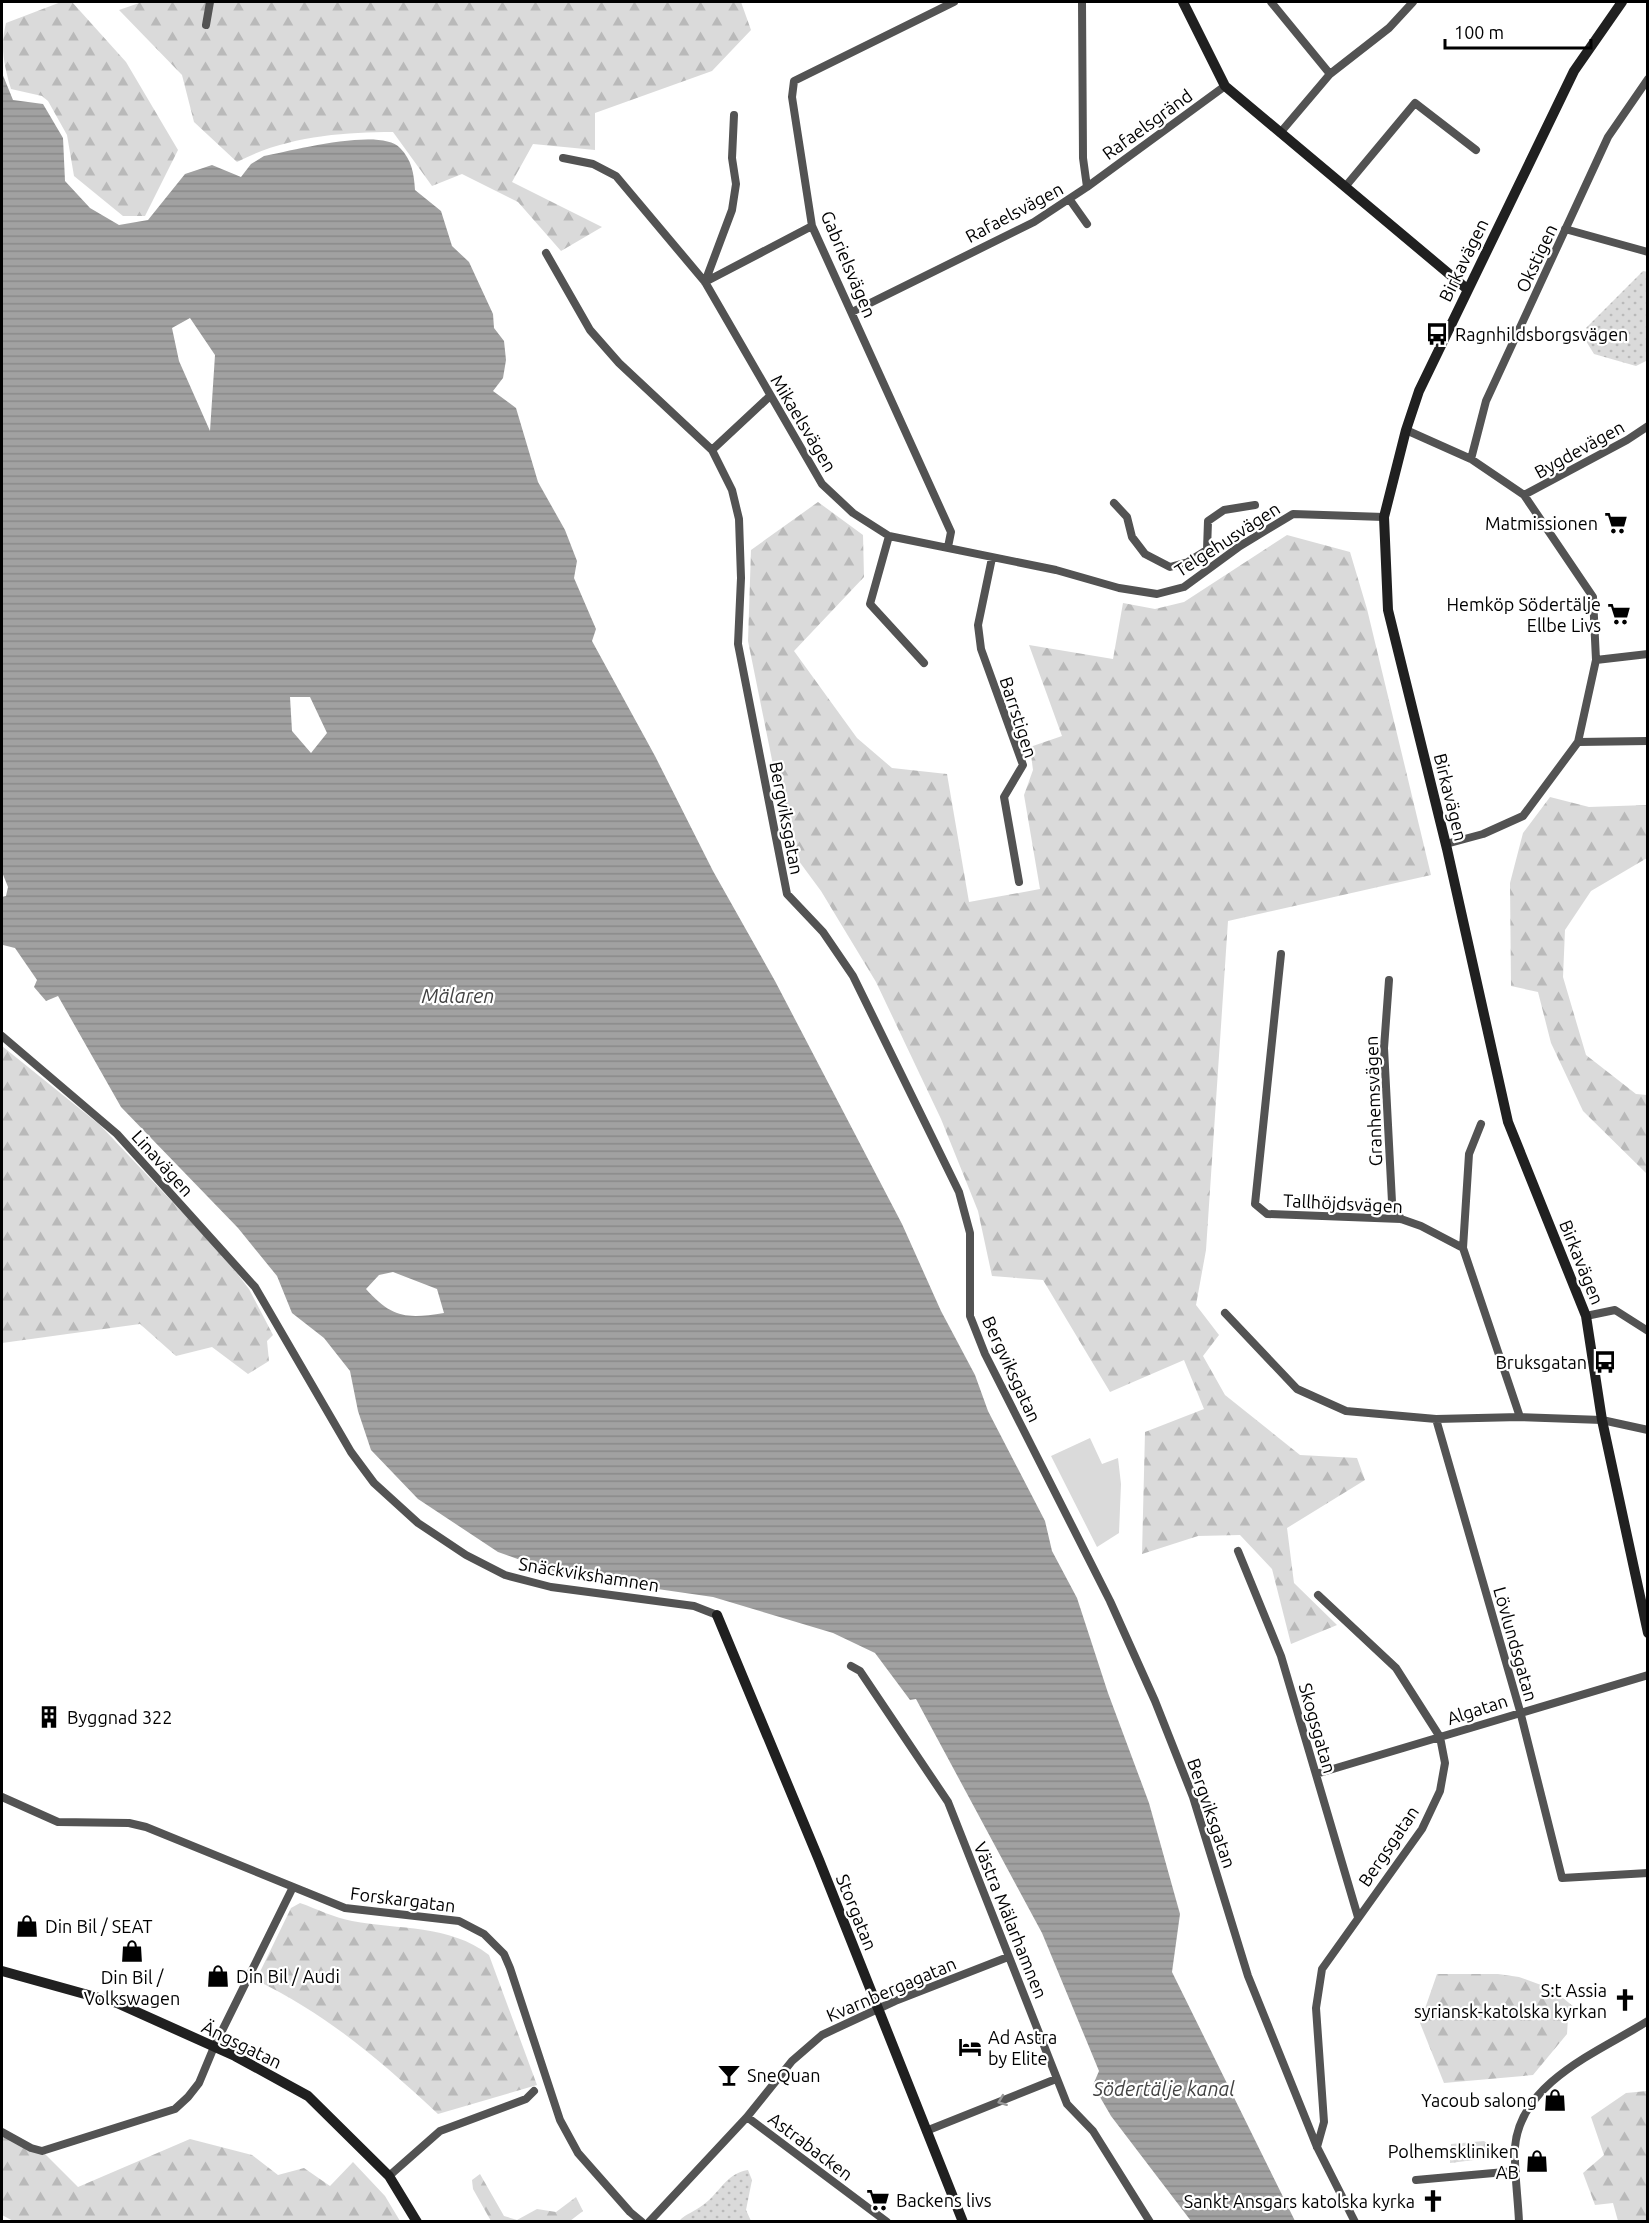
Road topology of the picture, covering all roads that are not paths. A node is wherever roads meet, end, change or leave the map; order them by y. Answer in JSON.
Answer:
{"nodes":[{"id":1,"x":210,"y":2,"type":"edge"},
{"id":2,"x":930,"y":2,"type":"edge"},
{"id":3,"x":954,"y":2,"type":"edge"},
{"id":4,"x":1082,"y":2,"type":"edge"},
{"id":5,"x":1183,"y":2,"type":"edge"},
{"id":6,"x":1271,"y":2,"type":"edge"},
{"id":7,"x":1413,"y":2,"type":"edge"},
{"id":8,"x":1622,"y":2,"type":"edge"},
{"id":9,"x":936,"y":10,"type":"junction"},
{"id":10,"x":206,"y":26,"type":"dead end"},
{"id":11,"x":1330,"y":74,"type":"junction"},
{"id":12,"x":1647,"y":79,"type":"edge"},
{"id":13,"x":1225,"y":86,"type":"junction"},
{"id":14,"x":734,"y":115,"type":"dead end"},
{"id":15,"x":1280,"y":133,"type":"junction"},
{"id":16,"x":1476,"y":150,"type":"dead end"},
{"id":17,"x":563,"y":158,"type":"dead end"},
{"id":18,"x":1087,"y":187,"type":"junction"},
{"id":19,"x":1345,"y":187,"type":"junction"},
{"id":20,"x":1070,"y":200,"type":"junction"},
{"id":21,"x":1087,"y":224,"type":"dead end"},
{"id":22,"x":812,"y":225,"type":"junction"},
{"id":23,"x":1566,"y":229,"type":"junction"},
{"id":24,"x":1647,"y":252,"type":"edge"},
{"id":25,"x":546,"y":253,"type":"dead end"},
{"id":26,"x":705,"y":282,"type":"junction"},
{"id":27,"x":1467,"y":289,"type":"junction"},
{"id":28,"x":852,"y":312,"type":"junction"},
{"id":29,"x":770,"y":396,"type":"junction"},
{"id":30,"x":1647,"y":426,"type":"edge"},
{"id":31,"x":1406,"y":430,"type":"junction"},
{"id":32,"x":712,"y":450,"type":"junction"},
{"id":33,"x":1471,"y":459,"type":"junction"},
{"id":34,"x":1524,"y":495,"type":"junction"},
{"id":35,"x":1114,"y":503,"type":"dead end"},
{"id":36,"x":1255,"y":505,"type":"dead end"},
{"id":37,"x":1384,"y":517,"type":"junction"},
{"id":38,"x":889,"y":536,"type":"junction"},
{"id":39,"x":948,"y":547,"type":"junction"},
{"id":40,"x":992,"y":558,"type":"junction"},
{"id":41,"x":1647,"y":654,"type":"edge"},
{"id":42,"x":1596,"y":660,"type":"junction"},
{"id":43,"x":924,"y":663,"type":"dead end"},
{"id":44,"x":1647,"y":741,"type":"edge"},
{"id":45,"x":1578,"y":742,"type":"junction"},
{"id":46,"x":1446,"y":844,"type":"junction"},
{"id":47,"x":1019,"y":882,"type":"dead end"},
{"id":48,"x":1281,"y":954,"type":"dead end"},
{"id":49,"x":1389,"y":980,"type":"dead end"},
{"id":50,"x":2,"y":1036,"type":"edge"},
{"id":51,"x":1481,"y":1124,"type":"dead end"},
{"id":52,"x":1401,"y":1219,"type":"junction"},
{"id":53,"x":1463,"y":1248,"type":"junction"},
{"id":54,"x":1225,"y":1313,"type":"dead end"},
{"id":55,"x":1586,"y":1316,"type":"junction"},
{"id":56,"x":279,"y":1331,"type":"joint"},
{"id":57,"x":1647,"y":1331,"type":"edge"},
{"id":58,"x":1520,"y":1417,"type":"junction"},
{"id":59,"x":1436,"y":1419,"type":"junction"},
{"id":60,"x":1602,"y":1420,"type":"junction"},
{"id":61,"x":1647,"y":1430,"type":"edge"},
{"id":62,"x":1238,"y":1551,"type":"dead end"},
{"id":63,"x":1318,"y":1595,"type":"dead end"},
{"id":64,"x":717,"y":1616,"type":"joint"},
{"id":65,"x":1647,"y":1633,"type":"edge"},
{"id":66,"x":851,"y":1666,"type":"dead end"},
{"id":67,"x":1647,"y":1675,"type":"edge"},
{"id":68,"x":1520,"y":1711,"type":"junction"},
{"id":69,"x":1440,"y":1737,"type":"junction"},
{"id":70,"x":1316,"y":1774,"type":"junction"},
{"id":71,"x":2,"y":1797,"type":"edge"},
{"id":72,"x":1647,"y":1872,"type":"edge"},
{"id":73,"x":293,"y":1887,"type":"junction"},
{"id":74,"x":1358,"y":1917,"type":"junction"},
{"id":75,"x":1008,"y":1957,"type":"junction"},
{"id":76,"x":2,"y":1971,"type":"edge"},
{"id":77,"x":878,"y":2008,"type":"junction"},
{"id":78,"x":1647,"y":2021,"type":"edge"},
{"id":79,"x":1647,"y":2028,"type":"edge"},
{"id":80,"x":1633,"y":2030,"type":"junction"},
{"id":81,"x":214,"y":2047,"type":"junction"},
{"id":82,"x":1056,"y":2079,"type":"junction"},
{"id":83,"x":534,"y":2091,"type":"dead end"},
{"id":84,"x":747,"y":2117,"type":"junction"},
{"id":85,"x":926,"y":2131,"type":"junction"},
{"id":86,"x":2,"y":2132,"type":"edge"},
{"id":87,"x":1317,"y":2147,"type":"junction"},
{"id":88,"x":1516,"y":2171,"type":"junction"},
{"id":89,"x":389,"y":2176,"type":"junction"},
{"id":90,"x":1416,"y":2180,"type":"dead end"},
{"id":91,"x":417,"y":2222,"type":"edge"},
{"id":92,"x":642,"y":2222,"type":"edge"},
{"id":93,"x":649,"y":2222,"type":"edge"},
{"id":94,"x":886,"y":2222,"type":"edge"},
{"id":95,"x":963,"y":2222,"type":"edge"},
{"id":96,"x":1150,"y":2222,"type":"edge"},
{"id":97,"x":1355,"y":2222,"type":"edge"},
{"id":98,"x":1519,"y":2222,"type":"edge"}],
"edges":[{"from":1,"to":10,"type":"street"},
{"from":2,"to":9,"type":"street"},
{"from":3,"to":9,"type":"street","name":"Gabrielsvägen"},
{"from":4,"to":18,"type":"street","name":"Rafaelsvägen"},
{"from":5,"to":13,"type":"street"},
{"from":6,"to":11,"type":"street"},
{"from":7,"to":11,"type":"street"},
{"from":8,"to":27,"type":"street","name":"Birkavägen"},
{"from":9,"to":22,"type":"street","name":"Gabrielsvägen"},
{"from":11,"to":15,"type":"street"},
{"from":12,"to":23,"type":"street","name":"Okstigen"},
{"from":13,"to":15,"type":"street"},
{"from":13,"to":18,"type":"street","name":"Rafaelsgränd"},
{"from":14,"to":26,"type":"street"},
{"from":15,"to":19,"type":"street"},
{"from":16,"to":19,"type":"street"},
{"from":17,"to":26,"type":"street","name":"Mikaelsvägen"},
{"from":18,"to":20,"type":"street","name":"Rafaelsvägen"},
{"from":19,"to":27,"type":"street"},
{"from":20,"to":21,"type":"street"},
{"from":20,"to":28,"type":"street","name":"Rafaelsvägen"},
{"from":22,"to":26,"type":"street"},
{"from":22,"to":28,"type":"street","name":"Gabrielsvägen"},
{"from":23,"to":24,"type":"street"},
{"from":23,"to":33,"type":"street","name":"Okstigen"},
{"from":25,"to":32,"type":"street","name":"Bergviksgatan"},
{"from":26,"to":29,"type":"street","name":"Mikaelsvägen"},
{"from":27,"to":31,"type":"street","name":"Birkavägen"},
{"from":28,"to":39,"type":"street","name":"Gabrielsvägen"},
{"from":29,"to":32,"type":"street"},
{"from":29,"to":38,"type":"street","name":"Mikaelsvägen"},
{"from":30,"to":34,"type":"street","name":"Bygdevägen"},
{"from":31,"to":33,"type":"street"},
{"from":31,"to":37,"type":"street","name":"Birkavägen"},
{"from":32,"to":87,"type":"street","name":"Bergviksgatan"},
{"from":33,"to":34,"type":"street"},
{"from":34,"to":42,"type":"street"},
{"from":35,"to":36,"type":"street"},
{"from":37,"to":40,"type":"street","name":"Telgehusvägen"},
{"from":37,"to":46,"type":"street","name":"Birkavägen"},
{"from":38,"to":39,"type":"street","name":"Mikaelsvägen"},
{"from":38,"to":43,"type":"street"},
{"from":39,"to":40,"type":"street","name":"Telgehusvägen"},
{"from":40,"to":47,"type":"street","name":"Barrstigen"},
{"from":41,"to":42,"type":"street"},
{"from":42,"to":45,"type":"street"},
{"from":44,"to":45,"type":"street"},
{"from":45,"to":46,"type":"street"},
{"from":46,"to":55,"type":"street","name":"Birkavägen"},
{"from":48,"to":52,"type":"street","name":"Tallhöjdsvägen"},
{"from":49,"to":52,"type":"street","name":"Granhemsvägen"},
{"from":50,"to":56,"type":"street","name":"Linavägen"},
{"from":51,"to":53,"type":"street"},
{"from":52,"to":53,"type":"street","name":"Tallhöjdsvägen"},
{"from":53,"to":58,"type":"street"},
{"from":54,"to":59,"type":"street"},
{"from":55,"to":57,"type":"street"},
{"from":55,"to":60,"type":"street","name":"Birkavägen"},
{"from":56,"to":64,"type":"street","name":"Snäckvikshamnen"},
{"from":58,"to":59,"type":"street"},
{"from":58,"to":60,"type":"street"},
{"from":59,"to":68,"type":"street","name":"Lövlundsgatan"},
{"from":60,"to":61,"type":"street"},
{"from":60,"to":65,"type":"street","name":"Birkavägen"},
{"from":62,"to":70,"type":"street","name":"Skogsgatan"},
{"from":63,"to":69,"type":"street","name":"Bergsgatan"},
{"from":64,"to":77,"type":"street","name":"Storgatan"},
{"from":66,"to":75,"type":"street","name":"Västra Mälarhamnen"},
{"from":67,"to":68,"type":"street","name":"Algatan"},
{"from":68,"to":69,"type":"street","name":"Algatan"},
{"from":68,"to":72,"type":"street","name":"Lövlundsgatan"},
{"from":69,"to":70,"type":"street","name":"Algatan"},
{"from":69,"to":74,"type":"street","name":"Bergsgatan"},
{"from":70,"to":74,"type":"street","name":"Skogsgatan"},
{"from":71,"to":73,"type":"street","name":"Forskargatan"},
{"from":73,"to":81,"type":"street"},
{"from":73,"to":92,"type":"street","name":"Forskargatan"},
{"from":74,"to":87,"type":"street","name":"Bergsgatan"},
{"from":75,"to":77,"type":"street","name":"Kvarnbergagatan"},
{"from":75,"to":82,"type":"street","name":"Västra Mälarhamnen"},
{"from":76,"to":81,"type":"street","name":"Ängsgatan"},
{"from":77,"to":84,"type":"street","name":"Kvarnbergagatan"},
{"from":77,"to":85,"type":"street","name":"Storgatan"},
{"from":78,"to":80,"type":"street"},
{"from":79,"to":80,"type":"street"},
{"from":80,"to":88,"type":"street"},
{"from":81,"to":86,"type":"street"},
{"from":81,"to":89,"type":"street","name":"Ängsgatan"},
{"from":82,"to":85,"type":"street","one_way":true},
{"from":82,"to":96,"type":"street","name":"Västra Mälarhamnen"},
{"from":83,"to":89,"type":"street"},
{"from":84,"to":93,"type":"street","name":"Kvarnbergagatan"},
{"from":84,"to":94,"type":"street","name":"Astrabacken"},
{"from":85,"to":95,"type":"street","name":"Storgatan"},
{"from":87,"to":97,"type":"street","name":"Bergviksgatan"},
{"from":88,"to":90,"type":"street"},
{"from":88,"to":98,"type":"street"},
{"from":89,"to":91,"type":"street","name":"Ängsgatan"}]}
